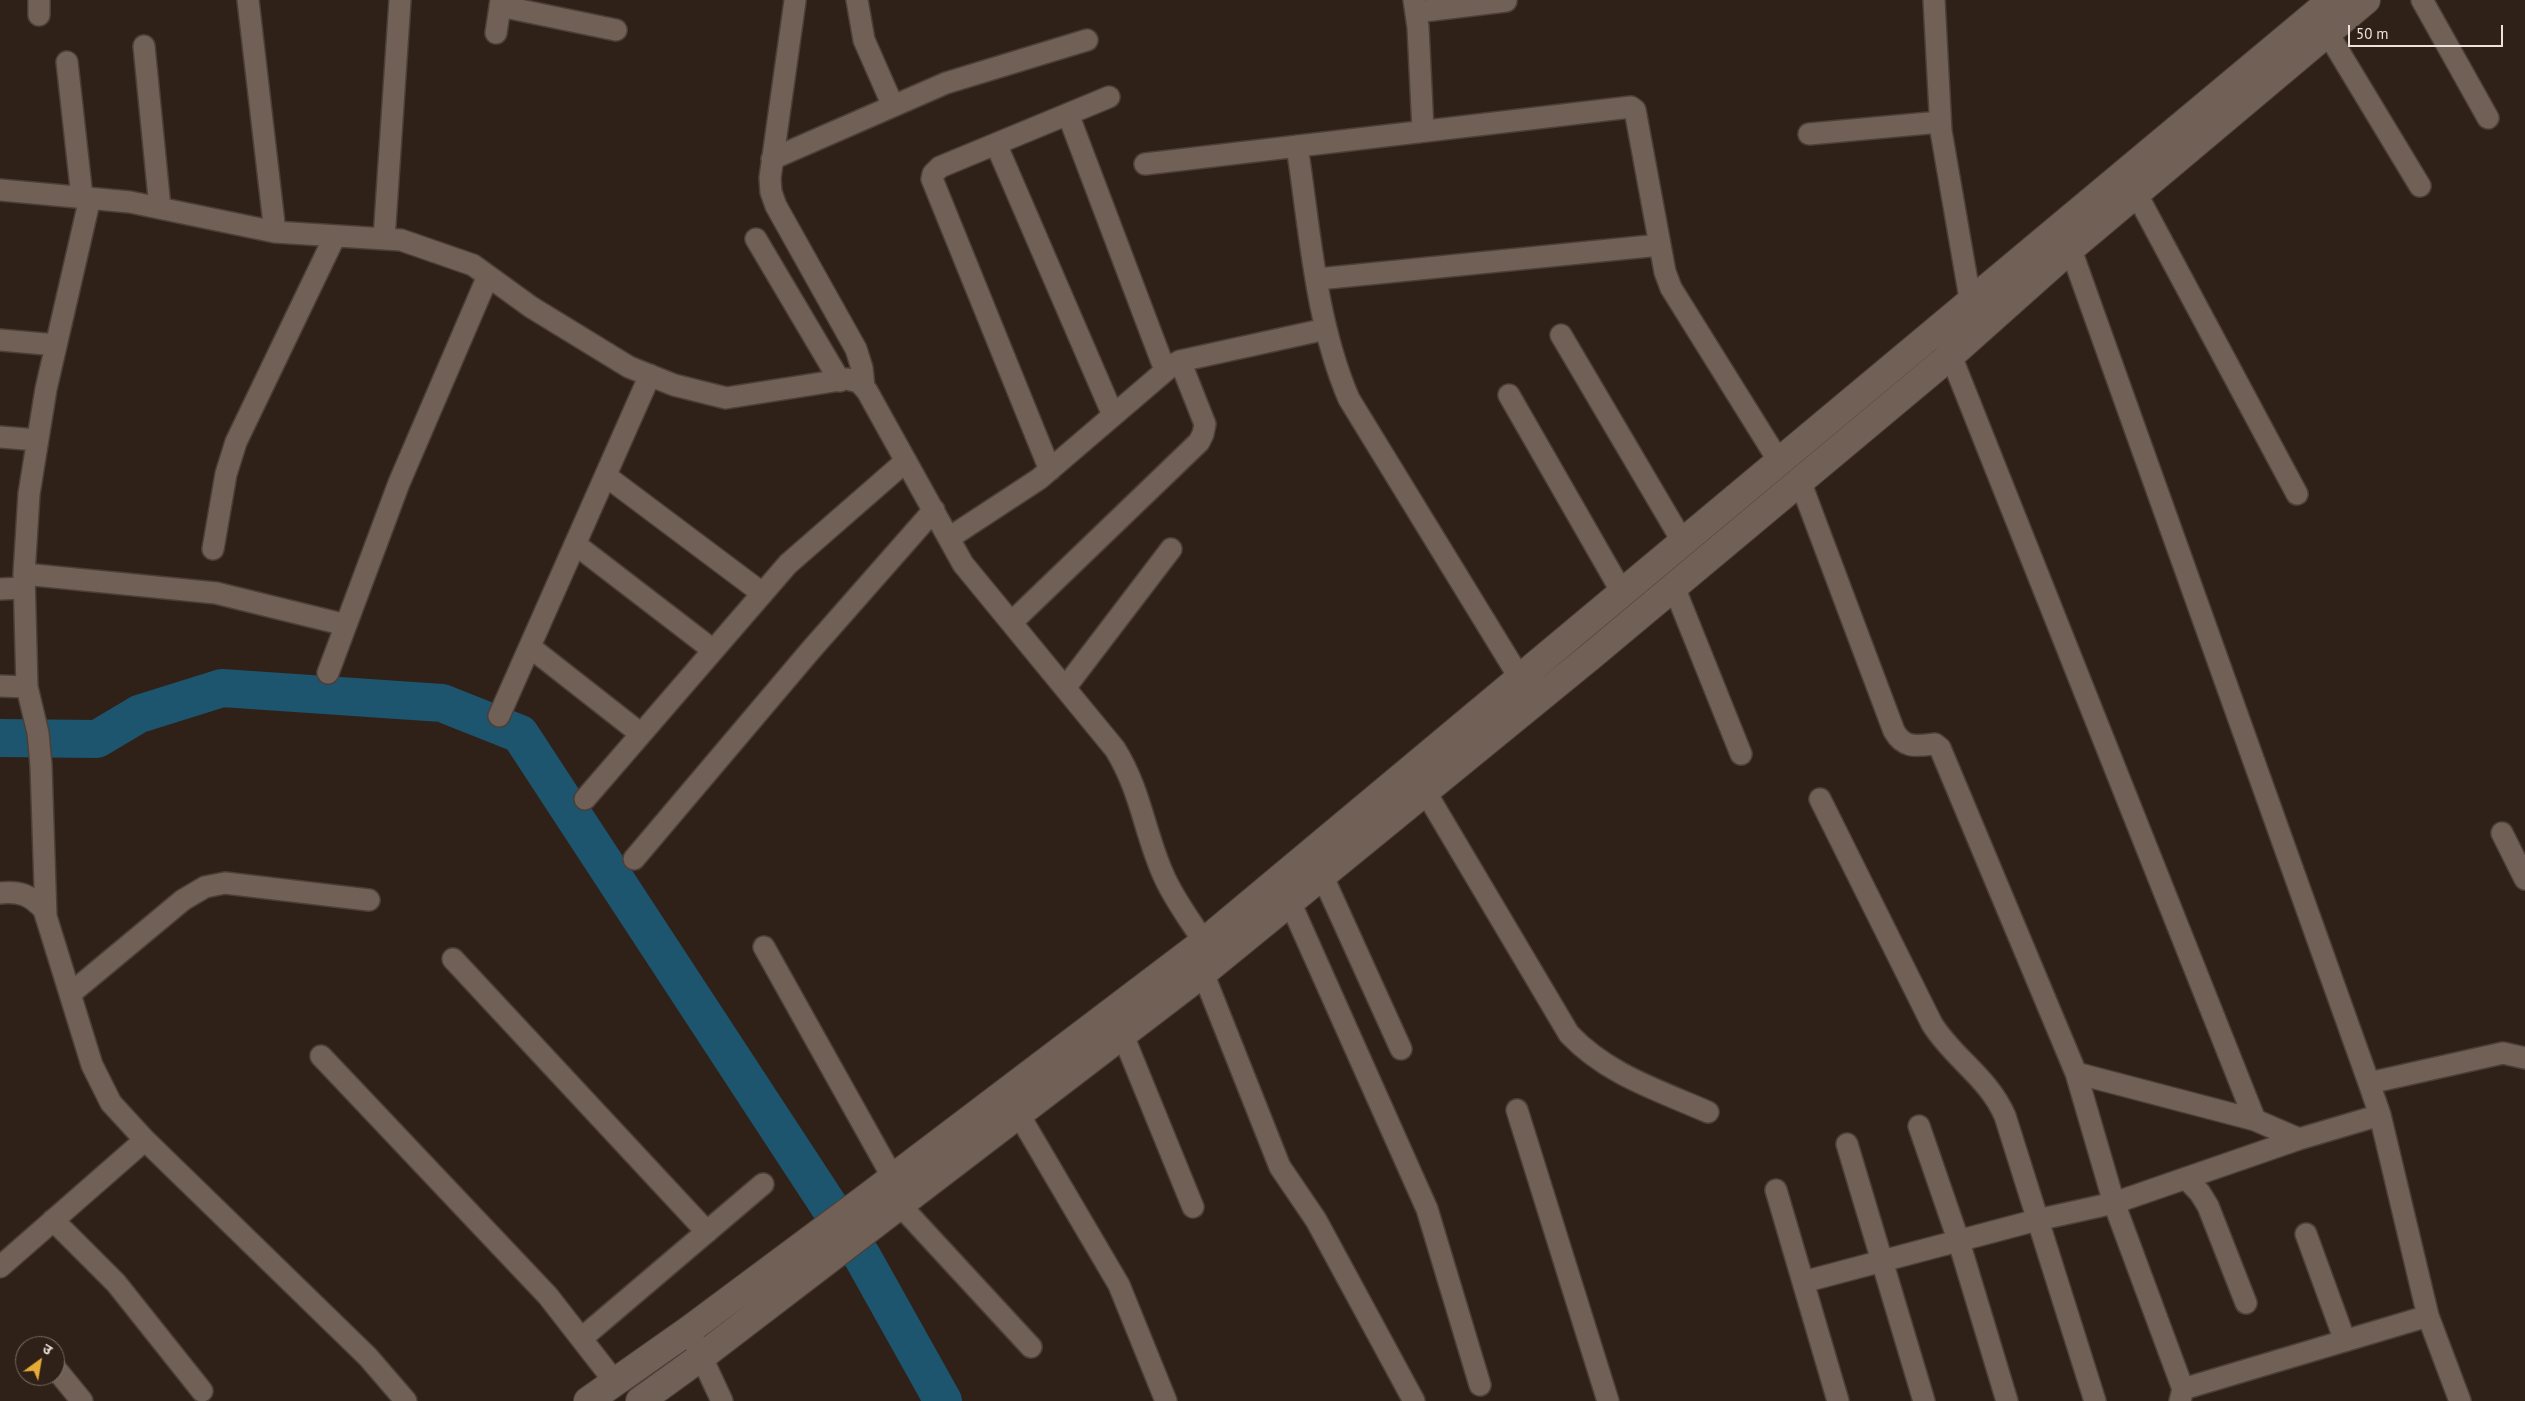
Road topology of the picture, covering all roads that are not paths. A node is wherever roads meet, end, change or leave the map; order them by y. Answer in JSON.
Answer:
{"nodes":[{"id":1,"x":248,"y":0,"type":"edge"},
{"id":2,"x":400,"y":0,"type":"edge"},
{"id":3,"x":857,"y":0,"type":"edge"},
{"id":4,"x":1934,"y":0,"type":"edge"},
{"id":5,"x":2332,"y":0,"type":"edge"},
{"id":6,"x":2366,"y":0,"type":"edge"},
{"id":7,"x":2422,"y":0,"type":"edge"},
{"id":8,"x":795,"y":1,"type":"dead end"},
{"id":9,"x":1506,"y":1,"type":"dead end"},
{"id":10,"x":500,"y":3,"type":"edge"},
{"id":11,"x":1415,"y":6,"type":"edge"},
{"id":12,"x":616,"y":30,"type":"dead end"},
{"id":13,"x":2327,"y":32,"type":"junction"},
{"id":14,"x":496,"y":34,"type":"dead end"},
{"id":15,"x":1087,"y":40,"type":"dead end"},
{"id":16,"x":144,"y":46,"type":"dead end"},
{"id":17,"x":67,"y":62,"type":"dead end"},
{"id":18,"x":1109,"y":98,"type":"dead end"},
{"id":19,"x":892,"y":106,"type":"junction"},
{"id":20,"x":1068,"y":114,"type":"junction"},
{"id":21,"x":2488,"y":118,"type":"dead end"},
{"id":22,"x":1940,"y":122,"type":"junction"},
{"id":23,"x":1422,"y":130,"type":"junction"},
{"id":24,"x":1810,"y":134,"type":"dead end"},
{"id":25,"x":996,"y":144,"type":"junction"},
{"id":26,"x":1297,"y":146,"type":"junction"},
{"id":27,"x":772,"y":159,"type":"junction"},
{"id":28,"x":1145,"y":164,"type":"dead end"},
{"id":29,"x":2420,"y":186,"type":"dead end"},
{"id":30,"x":0,"y":190,"type":"edge"},
{"id":31,"x":2136,"y":193,"type":"junction"},
{"id":32,"x":86,"y":198,"type":"junction"},
{"id":33,"x":160,"y":208,"type":"junction"},
{"id":34,"x":276,"y":232,"type":"junction"},
{"id":35,"x":335,"y":236,"type":"junction"},
{"id":36,"x":2067,"y":237,"type":"junction"},
{"id":37,"x":384,"y":239,"type":"junction"},
{"id":38,"x":756,"y":239,"type":"dead end"},
{"id":39,"x":1660,"y":245,"type":"junction"},
{"id":40,"x":488,"y":276,"type":"junction"},
{"id":41,"x":1318,"y":279,"type":"junction"},
{"id":42,"x":1971,"y":304,"type":"junction"},
{"id":43,"x":1326,"y":329,"type":"junction"},
{"id":44,"x":1941,"y":329,"type":"junction"},
{"id":45,"x":1561,"y":335,"type":"dead end"},
{"id":46,"x":0,"y":340,"type":"edge"},
{"id":47,"x":56,"y":345,"type":"junction"},
{"id":48,"x":1951,"y":356,"type":"junction"},
{"id":49,"x":1173,"y":366,"type":"junction"},
{"id":50,"x":650,"y":375,"type":"junction"},
{"id":51,"x":840,"y":381,"type":"junction"},
{"id":52,"x":864,"y":387,"type":"junction"},
{"id":53,"x":1509,"y":395,"type":"dead end"},
{"id":54,"x":1113,"y":415,"type":"junction"},
{"id":55,"x":0,"y":437,"type":"edge"},
{"id":56,"x":36,"y":440,"type":"junction"},
{"id":57,"x":906,"y":461,"type":"junction"},
{"id":58,"x":1780,"y":463,"type":"junction"},
{"id":59,"x":1050,"y":470,"type":"junction"},
{"id":60,"x":606,"y":476,"type":"junction"},
{"id":61,"x":1800,"y":482,"type":"junction"},
{"id":62,"x":2297,"y":494,"type":"dead end"},
{"id":63,"x":934,"y":510,"type":"junction"},
{"id":64,"x":949,"y":538,"type":"junction"},
{"id":65,"x":575,"y":544,"type":"junction"},
{"id":66,"x":1684,"y":544,"type":"junction"},
{"id":67,"x":214,"y":549,"type":"dead end"},
{"id":68,"x":1171,"y":549,"type":"dead end"},
{"id":69,"x":24,"y":581,"type":"junction"},
{"id":70,"x":1674,"y":587,"type":"junction"},
{"id":71,"x":0,"y":589,"type":"edge"},
{"id":72,"x":762,"y":593,"type":"junction"},
{"id":73,"x":1623,"y":594,"type":"junction"},
{"id":74,"x":1012,"y":622,"type":"junction"},
{"id":75,"x":346,"y":625,"type":"junction"},
{"id":76,"x":530,"y":647,"type":"junction"},
{"id":77,"x":713,"y":650,"type":"junction"},
{"id":78,"x":328,"y":673,"type":"dead end"},
{"id":79,"x":1521,"y":680,"type":"junction"},
{"id":80,"x":0,"y":686,"type":"edge"},
{"id":81,"x":27,"y":687,"type":"junction"},
{"id":82,"x":1065,"y":688,"type":"junction"},
{"id":83,"x":499,"y":716,"type":"dead end"},
{"id":84,"x":641,"y":734,"type":"junction"},
{"id":85,"x":1741,"y":754,"type":"dead end"},
{"id":86,"x":1425,"y":791,"type":"junction"},
{"id":87,"x":585,"y":799,"type":"dead end"},
{"id":88,"x":1820,"y":800,"type":"dead end"},
{"id":89,"x":2502,"y":833,"type":"dead end"},
{"id":90,"x":634,"y":858,"type":"dead end"},
{"id":91,"x":1322,"y":875,"type":"junction"},
{"id":92,"x":2525,"y":879,"type":"edge"},
{"id":93,"x":0,"y":893,"type":"edge"},
{"id":94,"x":368,"y":900,"type":"dead end"},
{"id":95,"x":1290,"y":902,"type":"junction"},
{"id":96,"x":46,"y":916,"type":"junction"},
{"id":97,"x":1204,"y":942,"type":"junction"},
{"id":98,"x":764,"y":947,"type":"dead end"},
{"id":99,"x":452,"y":960,"type":"dead end"},
{"id":100,"x":1202,"y":973,"type":"junction"},
{"id":101,"x":70,"y":994,"type":"junction"},
{"id":102,"x":1122,"y":1033,"type":"junction"},
{"id":103,"x":1401,"y":1049,"type":"dead end"},
{"id":104,"x":321,"y":1056,"type":"dead end"},
{"id":105,"x":2525,"y":1058,"type":"edge"},
{"id":106,"x":2076,"y":1073,"type":"junction"},
{"id":107,"x":2369,"y":1083,"type":"junction"},
{"id":108,"x":1517,"y":1110,"type":"dead end"},
{"id":109,"x":1708,"y":1112,"type":"dead end"},
{"id":110,"x":1018,"y":1113,"type":"junction"},
{"id":111,"x":2380,"y":1115,"type":"junction"},
{"id":112,"x":2255,"y":1120,"type":"junction"},
{"id":113,"x":1919,"y":1126,"type":"dead end"},
{"id":114,"x":2299,"y":1139,"type":"junction"},
{"id":115,"x":145,"y":1140,"type":"junction"},
{"id":116,"x":1847,"y":1144,"type":"dead end"},
{"id":117,"x":893,"y":1178,"type":"junction"},
{"id":118,"x":2186,"y":1178,"type":"junction"},
{"id":119,"x":763,"y":1184,"type":"dead end"},
{"id":120,"x":1776,"y":1190,"type":"dead end"},
{"id":121,"x":2114,"y":1203,"type":"junction"},
{"id":122,"x":1193,"y":1207,"type":"dead end"},
{"id":123,"x":881,"y":1208,"type":"junction"},
{"id":124,"x":53,"y":1220,"type":"junction"},
{"id":125,"x":2037,"y":1220,"type":"junction"},
{"id":126,"x":706,"y":1232,"type":"junction"},
{"id":127,"x":2306,"y":1234,"type":"dead end"},
{"id":128,"x":1959,"y":1242,"type":"junction"},
{"id":129,"x":1881,"y":1262,"type":"junction"},
{"id":130,"x":0,"y":1267,"type":"edge"},
{"id":131,"x":1803,"y":1282,"type":"junction"},
{"id":132,"x":2246,"y":1303,"type":"dead end"},
{"id":133,"x":2428,"y":1316,"type":"junction"},
{"id":134,"x":688,"y":1330,"type":"junction"},
{"id":135,"x":582,"y":1338,"type":"junction"},
{"id":136,"x":2345,"y":1341,"type":"junction"},
{"id":137,"x":1032,"y":1347,"type":"dead end"},
{"id":138,"x":701,"y":1357,"type":"junction"},
{"id":139,"x":65,"y":1380,"type":"edge"},
{"id":140,"x":615,"y":1382,"type":"junction"},
{"id":141,"x":1480,"y":1385,"type":"dead end"},
{"id":142,"x":202,"y":1391,"type":"dead end"},
{"id":143,"x":2182,"y":1395,"type":"edge"},
{"id":144,"x":82,"y":1401,"type":"edge"},
{"id":145,"x":406,"y":1401,"type":"edge"},
{"id":146,"x":588,"y":1401,"type":"edge"},
{"id":147,"x":640,"y":1401,"type":"edge"},
{"id":148,"x":722,"y":1401,"type":"edge"},
{"id":149,"x":1166,"y":1401,"type":"edge"},
{"id":150,"x":1414,"y":1401,"type":"edge"},
{"id":151,"x":1608,"y":1401,"type":"edge"},
{"id":152,"x":1838,"y":1401,"type":"edge"},
{"id":153,"x":1924,"y":1401,"type":"edge"},
{"id":154,"x":2007,"y":1401,"type":"edge"},
{"id":155,"x":2095,"y":1401,"type":"edge"},
{"id":156,"x":2460,"y":1401,"type":"edge"}],
"edges":[{"from":1,"to":34,"type":"street"},
{"from":2,"to":37,"type":"street"},
{"from":3,"to":19,"type":"street"},
{"from":4,"to":22,"type":"street"},
{"from":5,"to":36,"type":"main road"},
{"from":6,"to":13,"type":"main road"},
{"from":7,"to":21,"type":"street"},
{"from":8,"to":27,"type":"street"},
{"from":9,"to":11,"type":"street"},
{"from":10,"to":12,"type":"street"},
{"from":10,"to":14,"type":"street"},
{"from":11,"to":23,"type":"street"},
{"from":13,"to":29,"type":"street"},
{"from":13,"to":31,"type":"main road"},
{"from":15,"to":19,"type":"street"},
{"from":16,"to":33,"type":"street"},
{"from":17,"to":32,"type":"street"},
{"from":18,"to":20,"type":"street"},
{"from":19,"to":27,"type":"street"},
{"from":20,"to":25,"type":"street"},
{"from":20,"to":49,"type":"street"},
{"from":22,"to":24,"type":"street"},
{"from":22,"to":42,"type":"street"},
{"from":23,"to":26,"type":"street"},
{"from":23,"to":39,"type":"street"},
{"from":25,"to":54,"type":"street"},
{"from":25,"to":59,"type":"street"},
{"from":26,"to":28,"type":"street"},
{"from":26,"to":41,"type":"street"},
{"from":27,"to":52,"type":"street"},
{"from":30,"to":32,"type":"street"},
{"from":31,"to":36,"type":"main road"},
{"from":31,"to":62,"type":"street"},
{"from":32,"to":33,"type":"street"},
{"from":32,"to":47,"type":"street"},
{"from":33,"to":34,"type":"street"},
{"from":34,"to":35,"type":"street"},
{"from":35,"to":37,"type":"street"},
{"from":35,"to":67,"type":"street"},
{"from":36,"to":42,"type":"main road"},
{"from":36,"to":48,"type":"main road"},
{"from":36,"to":107,"type":"street"},
{"from":37,"to":40,"type":"street"},
{"from":38,"to":51,"type":"street"},
{"from":39,"to":41,"type":"street"},
{"from":39,"to":58,"type":"street"},
{"from":40,"to":50,"type":"street"},
{"from":40,"to":75,"type":"street"},
{"from":41,"to":43,"type":"street"},
{"from":42,"to":44,"type":"main road"},
{"from":43,"to":49,"type":"street"},
{"from":43,"to":79,"type":"street"},
{"from":44,"to":48,"type":"street"},
{"from":44,"to":58,"type":"main road"},
{"from":45,"to":66,"type":"street"},
{"from":46,"to":47,"type":"street"},
{"from":47,"to":56,"type":"street"},
{"from":48,"to":61,"type":"main road"},
{"from":48,"to":112,"type":"street"},
{"from":49,"to":54,"type":"street"},
{"from":49,"to":74,"type":"street"},
{"from":50,"to":51,"type":"street"},
{"from":50,"to":60,"type":"street"},
{"from":51,"to":52,"type":"street"},
{"from":52,"to":57,"type":"street"},
{"from":53,"to":73,"type":"street"},
{"from":54,"to":59,"type":"street"},
{"from":55,"to":56,"type":"street"},
{"from":56,"to":69,"type":"street"},
{"from":57,"to":63,"type":"street"},
{"from":57,"to":72,"type":"street"},
{"from":58,"to":66,"type":"main road"},
{"from":59,"to":64,"type":"street"},
{"from":60,"to":65,"type":"street"},
{"from":60,"to":72,"type":"street"},
{"from":61,"to":70,"type":"main road"},
{"from":61,"to":106,"type":"street"},
{"from":63,"to":64,"type":"street"},
{"from":63,"to":90,"type":"street"},
{"from":64,"to":74,"type":"street"},
{"from":65,"to":76,"type":"street"},
{"from":65,"to":77,"type":"street"},
{"from":66,"to":73,"type":"main road"},
{"from":68,"to":82,"type":"street"},
{"from":69,"to":71,"type":"street"},
{"from":69,"to":75,"type":"street"},
{"from":69,"to":81,"type":"street"},
{"from":70,"to":85,"type":"street"},
{"from":70,"to":86,"type":"main road"},
{"from":72,"to":77,"type":"street"},
{"from":73,"to":79,"type":"main road"},
{"from":74,"to":82,"type":"street"},
{"from":75,"to":78,"type":"street"},
{"from":76,"to":83,"type":"street"},
{"from":76,"to":84,"type":"street"},
{"from":77,"to":84,"type":"street"},
{"from":79,"to":97,"type":"main road"},
{"from":80,"to":81,"type":"street"},
{"from":81,"to":96,"type":"street"},
{"from":82,"to":97,"type":"street"},
{"from":84,"to":87,"type":"street"},
{"from":86,"to":91,"type":"main road"},
{"from":86,"to":109,"type":"street"},
{"from":88,"to":125,"type":"street"},
{"from":89,"to":92,"type":"street"},
{"from":91,"to":95,"type":"main road"},
{"from":91,"to":103,"type":"street"},
{"from":93,"to":96,"type":"street"},
{"from":94,"to":101,"type":"street"},
{"from":95,"to":100,"type":"main road"},
{"from":95,"to":141,"type":"street"},
{"from":96,"to":101,"type":"street"},
{"from":97,"to":117,"type":"main road"},
{"from":98,"to":117,"type":"street"},
{"from":99,"to":126,"type":"street"},
{"from":100,"to":102,"type":"main road"},
{"from":100,"to":150,"type":"street"},
{"from":101,"to":115,"type":"street"},
{"from":102,"to":110,"type":"main road"},
{"from":102,"to":122,"type":"street"},
{"from":104,"to":135,"type":"street"},
{"from":105,"to":107,"type":"street"},
{"from":106,"to":112,"type":"street"},
{"from":106,"to":121,"type":"street"},
{"from":107,"to":111,"type":"street"},
{"from":108,"to":151,"type":"street"},
{"from":110,"to":123,"type":"main road"},
{"from":110,"to":149,"type":"street"},
{"from":111,"to":114,"type":"street"},
{"from":111,"to":133,"type":"street"},
{"from":112,"to":114,"type":"street"},
{"from":113,"to":128,"type":"street"},
{"from":114,"to":118,"type":"street"},
{"from":115,"to":124,"type":"street"},
{"from":115,"to":145,"type":"street"},
{"from":116,"to":129,"type":"street"},
{"from":117,"to":123,"type":"main road"},
{"from":118,"to":121,"type":"street"},
{"from":118,"to":132,"type":"street"},
{"from":119,"to":126,"type":"street"},
{"from":120,"to":131,"type":"street"},
{"from":121,"to":125,"type":"street"},
{"from":121,"to":143,"type":"street"},
{"from":123,"to":134,"type":"main road"},
{"from":123,"to":137,"type":"street"},
{"from":123,"to":138,"type":"main road"},
{"from":124,"to":130,"type":"street"},
{"from":124,"to":142,"type":"street"},
{"from":125,"to":128,"type":"street"},
{"from":125,"to":155,"type":"street"},
{"from":126,"to":135,"type":"street"},
{"from":127,"to":136,"type":"street"},
{"from":128,"to":129,"type":"street"},
{"from":128,"to":154,"type":"street"},
{"from":129,"to":131,"type":"street"},
{"from":129,"to":153,"type":"street"},
{"from":131,"to":152,"type":"street"},
{"from":133,"to":136,"type":"street"},
{"from":133,"to":156,"type":"street"},
{"from":134,"to":138,"type":"street"},
{"from":134,"to":140,"type":"main road"},
{"from":135,"to":140,"type":"street"},
{"from":136,"to":143,"type":"street"},
{"from":138,"to":147,"type":"main road"},
{"from":138,"to":148,"type":"street"},
{"from":139,"to":144,"type":"street"},
{"from":140,"to":146,"type":"main road"}]}
